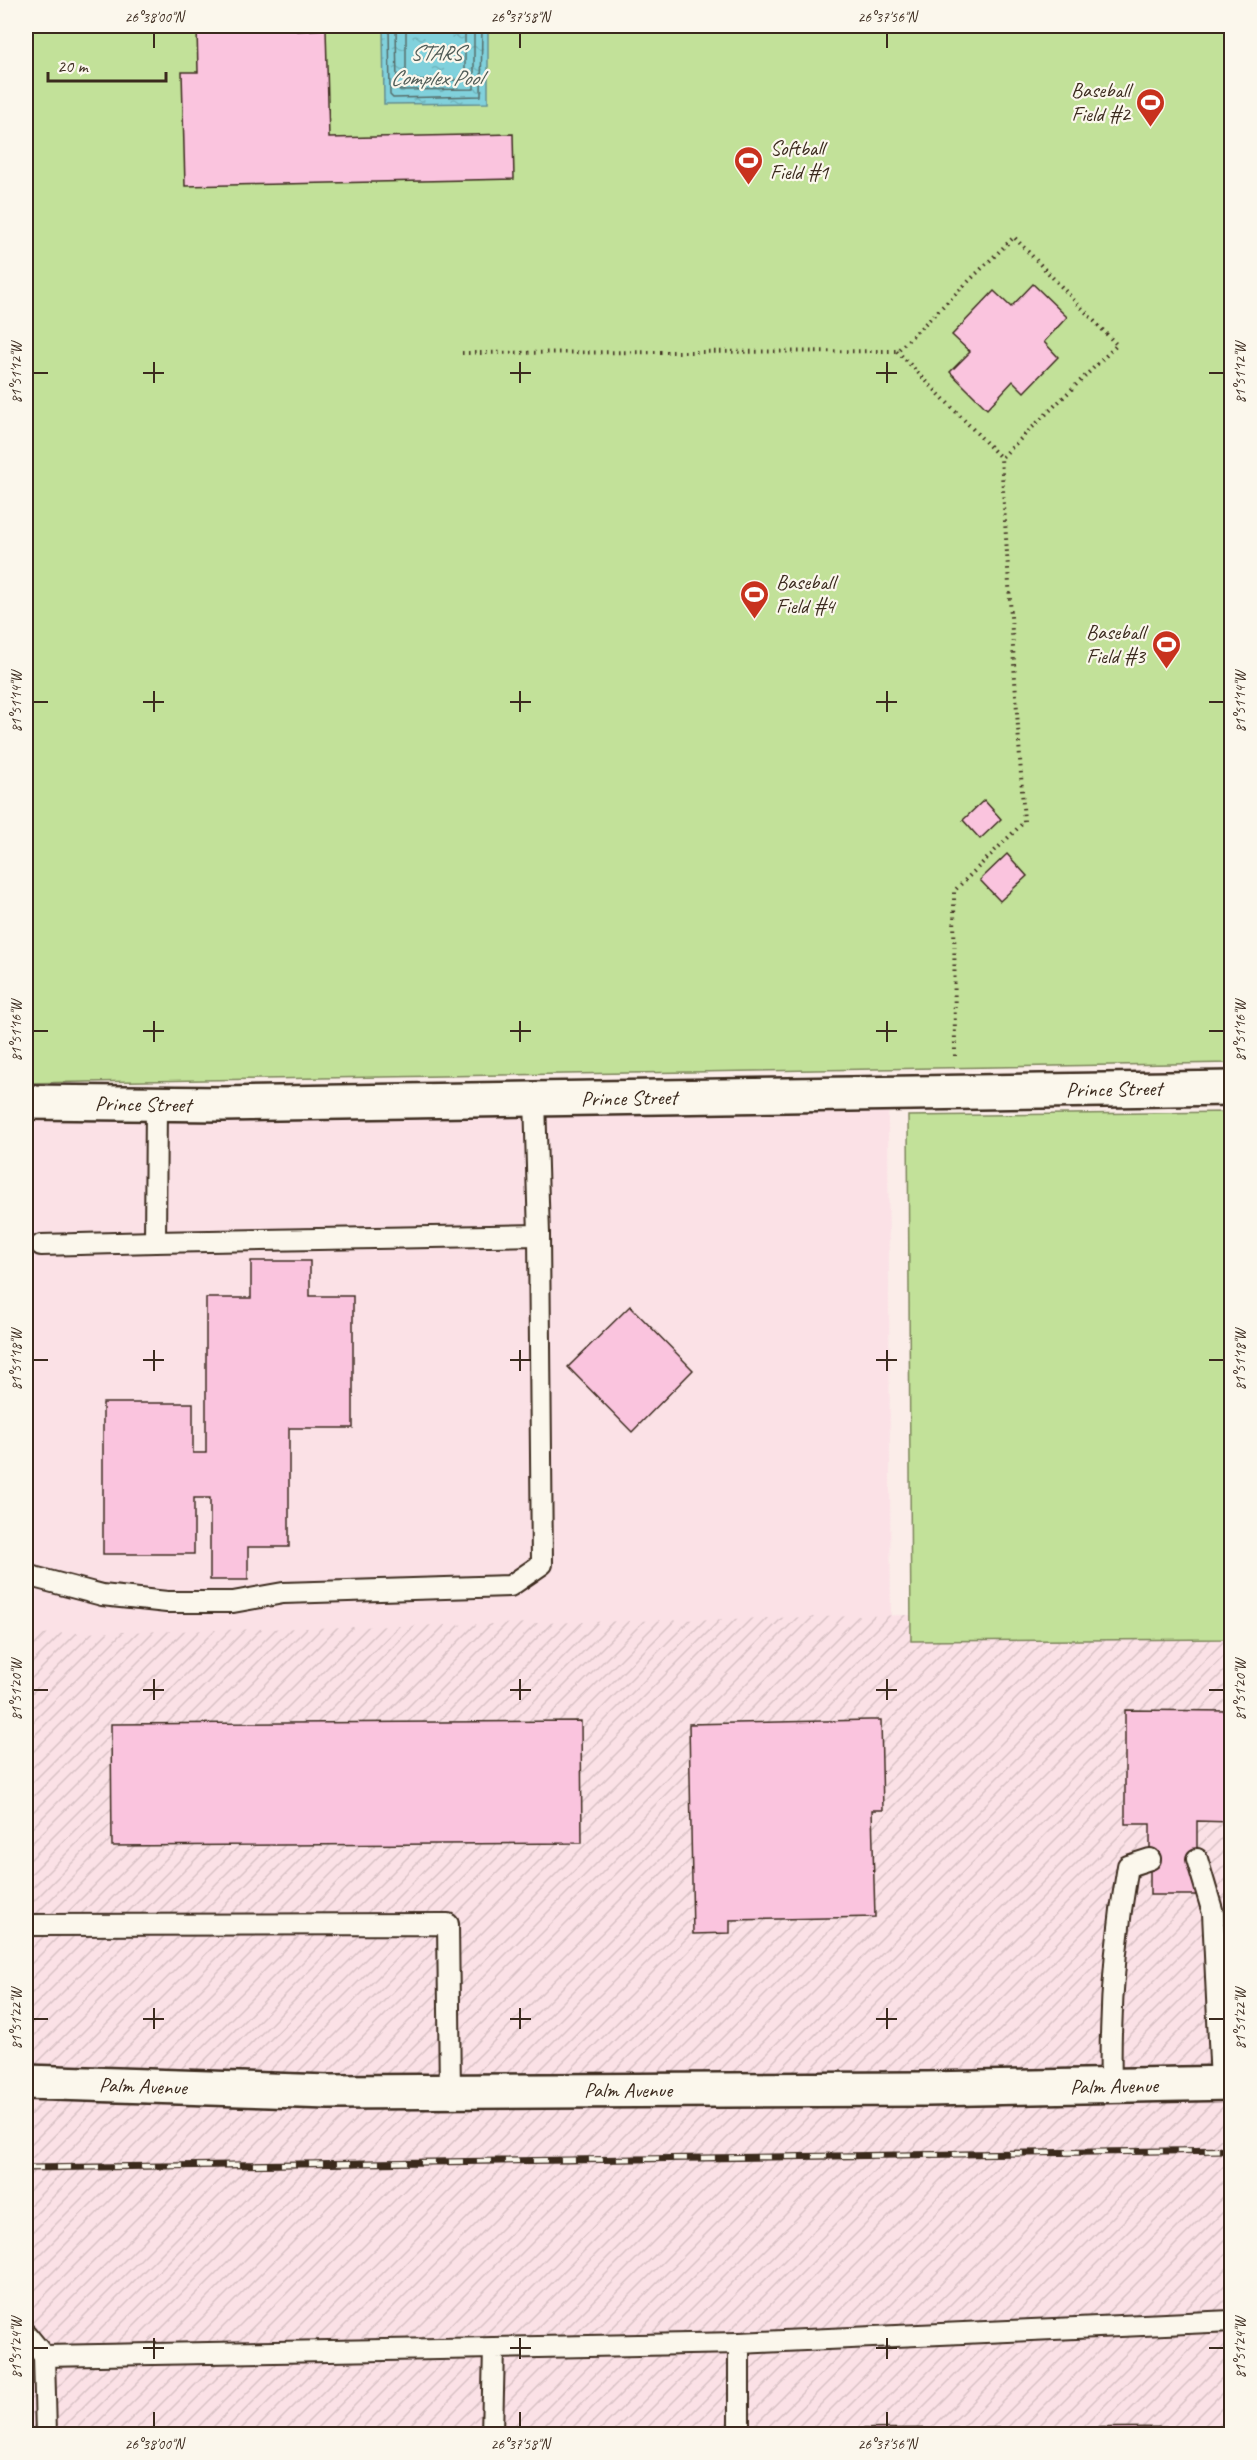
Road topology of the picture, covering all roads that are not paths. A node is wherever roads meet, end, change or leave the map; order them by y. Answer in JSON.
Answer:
{"nodes":[{"id":1,"x":1232,"y":1088,"type":"edge"},
{"id":2,"x":535,"y":1099,"type":"junction"},
{"id":3,"x":26,"y":1102,"type":"edge"},
{"id":4,"x":156,"y":1104,"type":"junction"},
{"id":5,"x":539,"y":1235,"type":"junction"},
{"id":6,"x":155,"y":1242,"type":"junction"},
{"id":7,"x":41,"y":1245,"type":"dead end"},
{"id":8,"x":26,"y":1575,"type":"edge"},
{"id":9,"x":1150,"y":1859,"type":"dead end"},
{"id":10,"x":1197,"y":1859,"type":"dead end"},
{"id":11,"x":26,"y":1924,"type":"edge"},
{"id":12,"x":26,"y":2082,"type":"edge"},
{"id":13,"x":1226,"y":2083,"type":"edge"},
{"id":14,"x":1111,"y":2086,"type":"junction"},
{"id":15,"x":450,"y":2091,"type":"junction"},
{"id":16,"x":1232,"y":2321,"type":"edge"},
{"id":17,"x":26,"y":2334,"type":"edge"},
{"id":18,"x":739,"y":2343,"type":"junction"},
{"id":19,"x":494,"y":2348,"type":"junction"},
{"id":20,"x":44,"y":2356,"type":"junction"},
{"id":21,"x":46,"y":2434,"type":"edge"},
{"id":22,"x":492,"y":2434,"type":"edge"},
{"id":23,"x":739,"y":2434,"type":"edge"}],
"edges":[{"from":1,"to":2,"type":"street","name":"Prince Street"},
{"from":2,"to":4,"type":"street","name":"Prince Street"},
{"from":2,"to":5,"type":"lane"},
{"from":3,"to":4,"type":"street","name":"Prince Street"},
{"from":4,"to":6,"type":"lane"},
{"from":5,"to":6,"type":"lane"},
{"from":5,"to":8,"type":"lane"},
{"from":6,"to":7,"type":"lane"},
{"from":9,"to":14,"type":"lane"},
{"from":10,"to":13,"type":"lane"},
{"from":11,"to":15,"type":"lane"},
{"from":12,"to":15,"type":"street","name":"Palm Avenue"},
{"from":13,"to":14,"type":"street","name":"Palm Avenue"},
{"from":14,"to":15,"type":"street","name":"Palm Avenue"},
{"from":16,"to":18,"type":"lane"},
{"from":17,"to":20,"type":"lane"},
{"from":18,"to":19,"type":"lane"},
{"from":18,"to":23,"type":"lane"},
{"from":19,"to":20,"type":"lane"},
{"from":19,"to":22,"type":"lane"},
{"from":20,"to":21,"type":"lane"}]}
